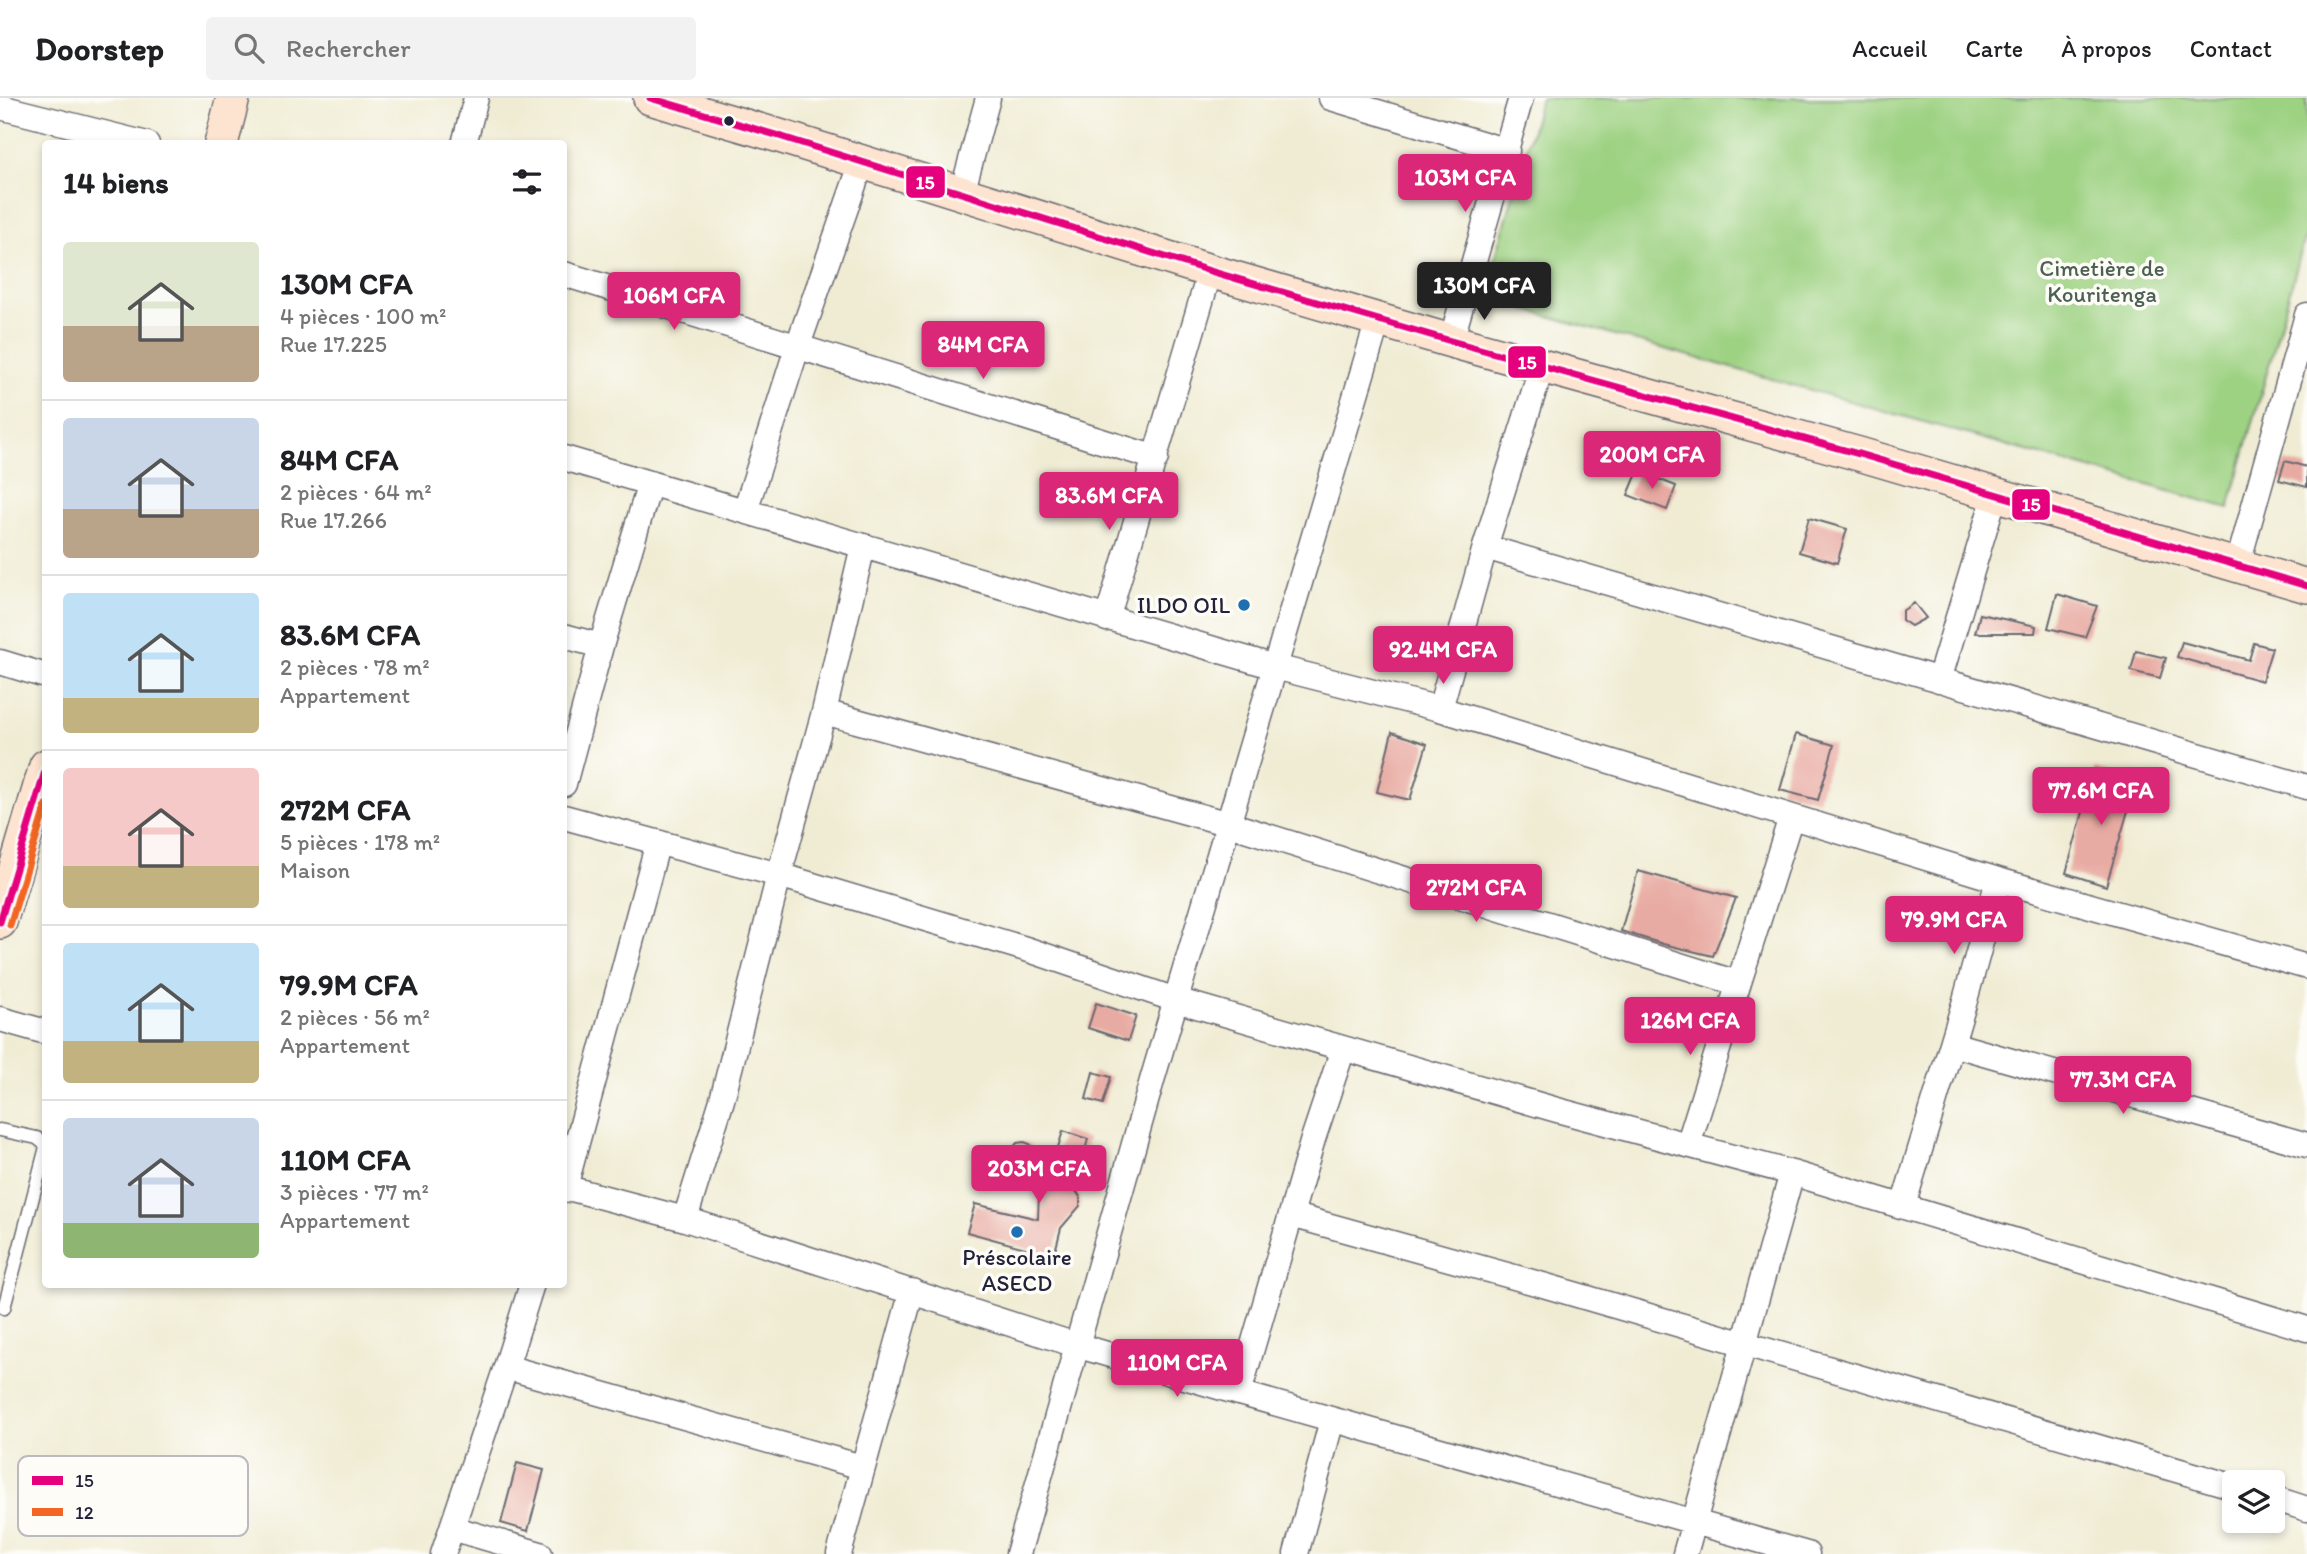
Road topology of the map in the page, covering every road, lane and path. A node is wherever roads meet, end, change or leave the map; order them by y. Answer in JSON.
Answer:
{"nodes":[{"id":1,"x":233,"y":98,"type":"edge"},
{"id":2,"x":476,"y":98,"type":"edge"},
{"id":3,"x":650,"y":98,"type":"edge"},
{"id":4,"x":988,"y":98,"type":"edge"},
{"id":5,"x":1331,"y":98,"type":"edge"},
{"id":6,"x":1521,"y":98,"type":"edge"},
{"id":7,"x":0,"y":107,"type":"edge"},
{"id":8,"x":131,"y":140,"type":"edge"},
{"id":9,"x":222,"y":140,"type":"edge"},
{"id":10,"x":465,"y":140,"type":"edge"},
{"id":11,"x":1507,"y":151,"type":"junction"},
{"id":12,"x":862,"y":162,"type":"junction"},
{"id":13,"x":961,"y":193,"type":"junction"},
{"id":14,"x":1210,"y":271,"type":"junction"},
{"id":15,"x":567,"y":275,"type":"edge"},
{"id":16,"x":2307,"y":315,"type":"edge"},
{"id":17,"x":1378,"y":320,"type":"junction"},
{"id":18,"x":1451,"y":341,"type":"junction"},
{"id":19,"x":797,"y":348,"type":"junction"},
{"id":20,"x":1542,"y":366,"type":"junction"},
{"id":21,"x":2300,"y":368,"type":"edge"},
{"id":22,"x":1156,"y":458,"type":"junction"},
{"id":23,"x":567,"y":459,"type":"edge"},
{"id":24,"x":650,"y":483,"type":"junction"},
{"id":25,"x":1995,"y":495,"type":"junction"},
{"id":26,"x":745,"y":511,"type":"junction"},
{"id":27,"x":863,"y":546,"type":"junction"},
{"id":28,"x":1485,"y":547,"type":"junction"},
{"id":29,"x":2237,"y":567,"type":"junction"},
{"id":30,"x":2307,"y":586,"type":"edge"},
{"id":31,"x":1107,"y":619,"type":"junction"},
{"id":32,"x":567,"y":637,"type":"edge"},
{"id":33,"x":601,"y":646,"type":"junction"},
{"id":34,"x":0,"y":662,"type":"edge"},
{"id":35,"x":1275,"y":667,"type":"junction"},
{"id":36,"x":42,"y":675,"type":"edge"},
{"id":37,"x":1939,"y":680,"type":"junction"},
{"id":38,"x":1440,"y":709,"type":"junction"},
{"id":39,"x":824,"y":712,"type":"junction"},
{"id":40,"x":567,"y":772,"type":"edge"},
{"id":41,"x":42,"y":780,"type":"edge"},
{"id":42,"x":2307,"y":787,"type":"edge"},
{"id":43,"x":1791,"y":817,"type":"junction"},
{"id":44,"x":567,"y":818,"type":"edge"},
{"id":45,"x":1229,"y":824,"type":"junction"},
{"id":46,"x":658,"y":842,"type":"junction"},
{"id":47,"x":779,"y":875,"type":"junction"},
{"id":48,"x":1998,"y":880,"type":"junction"},
{"id":49,"x":0,"y":922,"type":"edge"},
{"id":50,"x":2307,"y":967,"type":"edge"},
{"id":51,"x":1737,"y":983,"type":"junction"},
{"id":52,"x":1176,"y":1000,"type":"junction"},
{"id":53,"x":0,"y":1018,"type":"edge"},
{"id":54,"x":42,"y":1031,"type":"edge"},
{"id":55,"x":1952,"y":1044,"type":"junction"},
{"id":56,"x":1343,"y":1049,"type":"junction"},
{"id":57,"x":0,"y":1130,"type":"edge"},
{"id":58,"x":42,"y":1143,"type":"edge"},
{"id":59,"x":1688,"y":1144,"type":"junction"},
{"id":60,"x":2307,"y":1144,"type":"edge"},
{"id":61,"x":42,"y":1161,"type":"edge"},
{"id":62,"x":1792,"y":1173,"type":"junction"},
{"id":63,"x":567,"y":1177,"type":"edge"},
{"id":64,"x":567,"y":1189,"type":"edge"},
{"id":65,"x":1903,"y":1206,"type":"junction"},
{"id":66,"x":1292,"y":1215,"type":"junction"},
{"id":67,"x":685,"y":1219,"type":"junction"},
{"id":68,"x":531,"y":1288,"type":"edge"},
{"id":69,"x":912,"y":1291,"type":"junction"},
{"id":70,"x":4,"y":1308,"type":"dead end"},
{"id":71,"x":2307,"y":1329,"type":"edge"},
{"id":72,"x":1076,"y":1345,"type":"junction"},
{"id":73,"x":1744,"y":1345,"type":"junction"},
{"id":74,"x":506,"y":1367,"type":"junction"},
{"id":75,"x":1239,"y":1394,"type":"junction"},
{"id":76,"x":1332,"y":1420,"type":"junction"},
{"id":77,"x":862,"y":1467,"type":"junction"},
{"id":78,"x":2222,"y":1483,"type":"edge"},
{"id":79,"x":2285,"y":1502,"type":"edge"},
{"id":80,"x":2307,"y":1508,"type":"edge"},
{"id":81,"x":1694,"y":1521,"type":"junction"},
{"id":82,"x":452,"y":1528,"type":"junction"},
{"id":83,"x":443,"y":1554,"type":"edge"},
{"id":84,"x":540,"y":1554,"type":"edge"},
{"id":85,"x":839,"y":1554,"type":"edge"},
{"id":86,"x":1018,"y":1554,"type":"edge"},
{"id":87,"x":1296,"y":1554,"type":"edge"},
{"id":88,"x":1685,"y":1554,"type":"edge"},
{"id":89,"x":1807,"y":1554,"type":"edge"}],
"edges":[{"from":1,"to":9,"type":"main road"},
{"from":2,"to":10,"type":"street"},
{"from":3,"to":12,"type":"main road"},
{"from":4,"to":13,"type":"street"},
{"from":5,"to":11,"type":"street"},
{"from":6,"to":11,"type":"street"},
{"from":7,"to":8,"type":"street"},
{"from":11,"to":18,"type":"street"},
{"from":12,"to":13,"type":"main road"},
{"from":12,"to":19,"type":"street"},
{"from":13,"to":14,"type":"main road"},
{"from":14,"to":17,"type":"main road"},
{"from":14,"to":22,"type":"street"},
{"from":15,"to":19,"type":"street"},
{"from":16,"to":21,"type":"street"},
{"from":17,"to":18,"type":"main road"},
{"from":17,"to":35,"type":"street"},
{"from":18,"to":20,"type":"main road"},
{"from":19,"to":22,"type":"street"},
{"from":19,"to":26,"type":"street"},
{"from":20,"to":25,"type":"main road"},
{"from":20,"to":28,"type":"street"},
{"from":21,"to":29,"type":"street"},
{"from":22,"to":31,"type":"street"},
{"from":23,"to":24,"type":"street"},
{"from":24,"to":26,"type":"street"},
{"from":24,"to":33,"type":"street"},
{"from":25,"to":29,"type":"main road"},
{"from":25,"to":37,"type":"street"},
{"from":26,"to":27,"type":"street"},
{"from":27,"to":31,"type":"street"},
{"from":27,"to":39,"type":"street"},
{"from":28,"to":37,"type":"street"},
{"from":28,"to":38,"type":"street"},
{"from":29,"to":30,"type":"main road"},
{"from":31,"to":35,"type":"street"},
{"from":32,"to":33,"type":"street"},
{"from":33,"to":40,"type":"street"},
{"from":34,"to":36,"type":"street"},
{"from":35,"to":38,"type":"street"},
{"from":35,"to":45,"type":"street"},
{"from":37,"to":42,"type":"street"},
{"from":38,"to":43,"type":"street"},
{"from":39,"to":45,"type":"street"},
{"from":39,"to":47,"type":"street"},
{"from":41,"to":49,"type":"main road"},
{"from":43,"to":48,"type":"street"},
{"from":43,"to":51,"type":"street"},
{"from":44,"to":46,"type":"street"},
{"from":45,"to":51,"type":"street"},
{"from":45,"to":52,"type":"street"},
{"from":46,"to":47,"type":"street"},
{"from":46,"to":63,"type":"street"},
{"from":47,"to":52,"type":"street"},
{"from":47,"to":67,"type":"street"},
{"from":48,"to":50,"type":"street"},
{"from":48,"to":55,"type":"street"},
{"from":51,"to":59,"type":"street"},
{"from":52,"to":56,"type":"street"},
{"from":52,"to":72,"type":"street"},
{"from":53,"to":54,"type":"street"},
{"from":55,"to":60,"type":"street"},
{"from":55,"to":65,"type":"street"},
{"from":56,"to":59,"type":"street"},
{"from":56,"to":66,"type":"street"},
{"from":57,"to":58,"type":"lane"},
{"from":59,"to":62,"type":"street"},
{"from":61,"to":70,"type":"lane"},
{"from":62,"to":65,"type":"street"},
{"from":62,"to":73,"type":"street"},
{"from":64,"to":67,"type":"street"},
{"from":65,"to":71,"type":"street"},
{"from":66,"to":73,"type":"street"},
{"from":66,"to":75,"type":"street"},
{"from":67,"to":69,"type":"street"},
{"from":68,"to":74,"type":"street"},
{"from":69,"to":72,"type":"street"},
{"from":69,"to":77,"type":"street"},
{"from":72,"to":75,"type":"street"},
{"from":72,"to":86,"type":"street"},
{"from":73,"to":78,"type":"street"},
{"from":73,"to":81,"type":"street"},
{"from":74,"to":77,"type":"street"},
{"from":74,"to":82,"type":"street"},
{"from":75,"to":76,"type":"street"},
{"from":76,"to":81,"type":"street"},
{"from":76,"to":87,"type":"street"},
{"from":77,"to":85,"type":"street"},
{"from":79,"to":80,"type":"street"},
{"from":81,"to":88,"type":"street"},
{"from":81,"to":89,"type":"street"},
{"from":82,"to":83,"type":"street"},
{"from":82,"to":84,"type":"street"}]}
